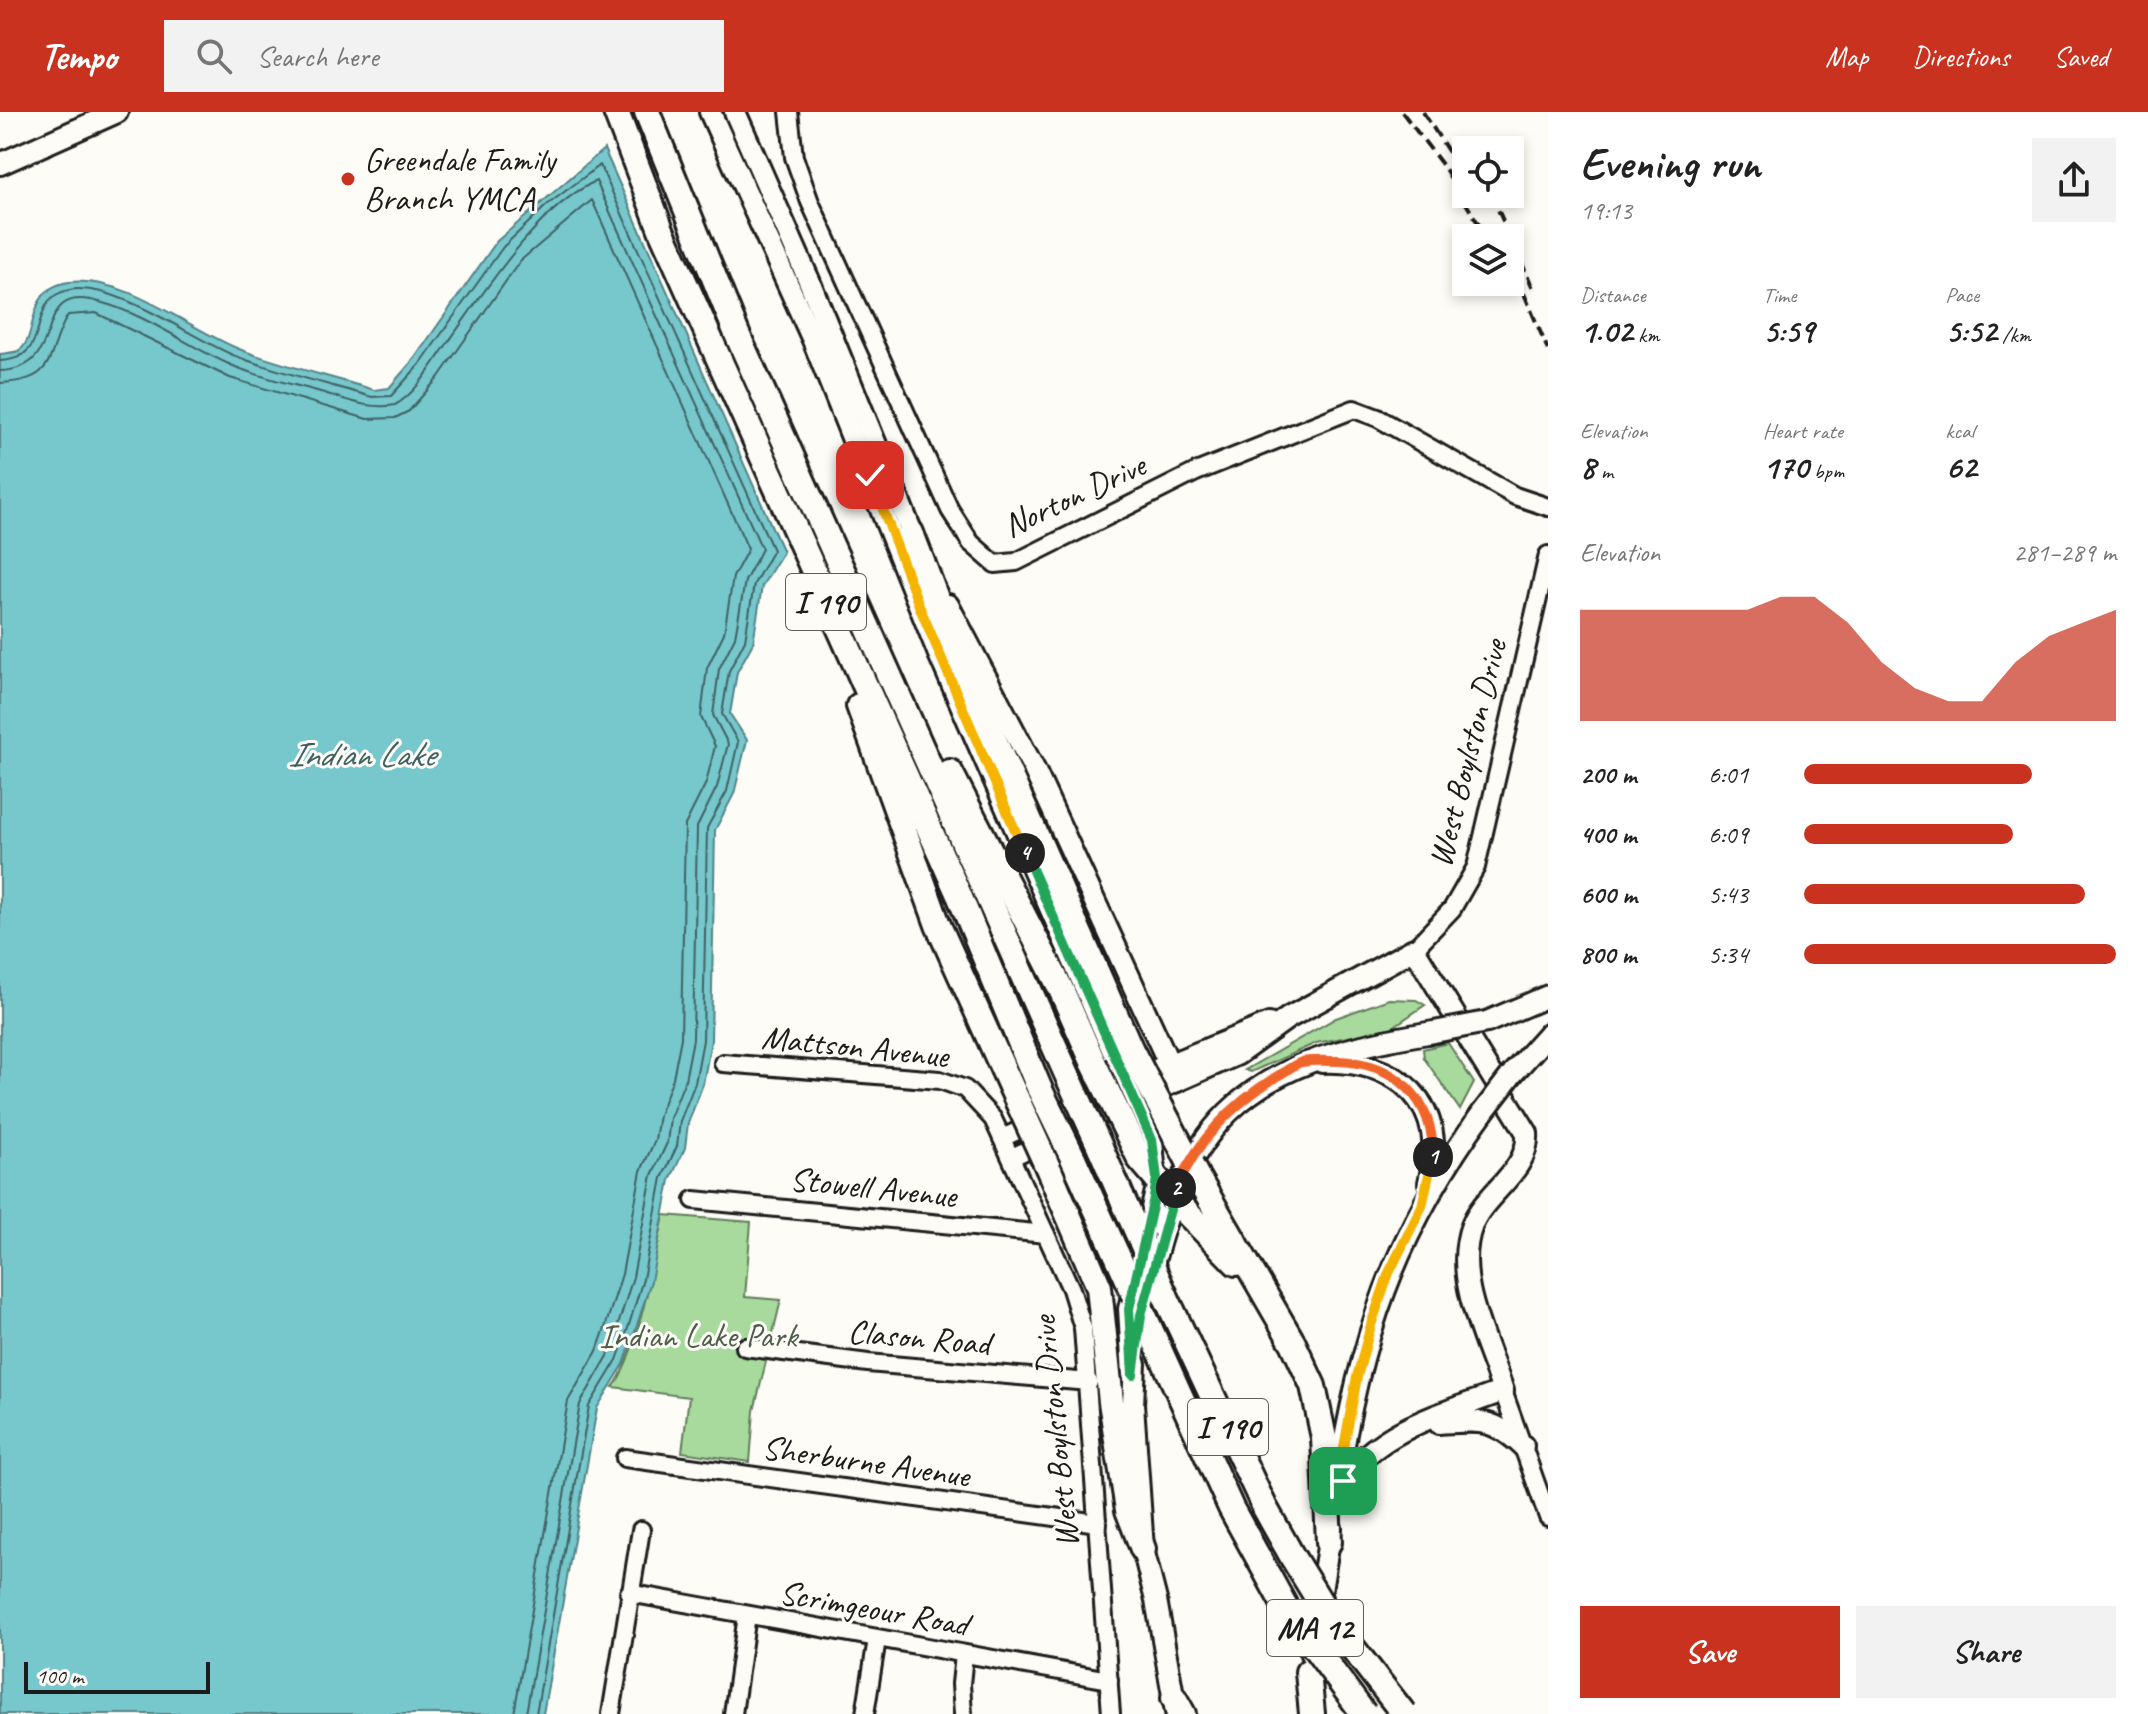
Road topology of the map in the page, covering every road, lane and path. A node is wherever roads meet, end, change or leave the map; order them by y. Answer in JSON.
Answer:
{"nodes":[{"id":1,"x":117,"y":112,"type":"edge"},
{"id":2,"x":616,"y":112,"type":"edge"},
{"id":3,"x":647,"y":112,"type":"edge"},
{"id":4,"x":710,"y":112,"type":"edge"},
{"id":5,"x":735,"y":112,"type":"edge"},
{"id":6,"x":789,"y":112,"type":"edge"},
{"id":7,"x":0,"y":164,"type":"edge"},
{"id":8,"x":1548,"y":507,"type":"edge"},
{"id":9,"x":911,"y":533,"type":"junction"},
{"id":10,"x":1548,"y":555,"type":"edge"},
{"id":11,"x":855,"y":597,"type":"junction"},
{"id":12,"x":832,"y":615,"type":"junction"},
{"id":13,"x":1414,"y":949,"type":"junction"},
{"id":14,"x":1548,"y":996,"type":"edge"},
{"id":15,"x":1548,"y":1034,"type":"edge"},
{"id":16,"x":1301,"y":1062,"type":"junction"},
{"id":17,"x":723,"y":1063,"type":"dead end"},
{"id":18,"x":1173,"y":1073,"type":"junction"},
{"id":19,"x":1129,"y":1092,"type":"junction"},
{"id":20,"x":1002,"y":1138,"type":"junction"},
{"id":21,"x":1012,"y":1157,"type":"junction"},
{"id":22,"x":694,"y":1200,"type":"dead end"},
{"id":23,"x":1422,"y":1206,"type":"junction"},
{"id":24,"x":1046,"y":1234,"type":"junction"},
{"id":25,"x":1293,"y":1343,"type":"junction"},
{"id":26,"x":745,"y":1347,"type":"dead end"},
{"id":27,"x":1133,"y":1375,"type":"junction"},
{"id":28,"x":1089,"y":1382,"type":"junction"},
{"id":29,"x":1503,"y":1391,"type":"junction"},
{"id":30,"x":1419,"y":1424,"type":"junction"},
{"id":31,"x":1523,"y":1446,"type":"junction"},
{"id":32,"x":625,"y":1458,"type":"dead end"},
{"id":33,"x":1335,"y":1496,"type":"junction"},
{"id":34,"x":1548,"y":1517,"type":"edge"},
{"id":35,"x":1098,"y":1523,"type":"junction"},
{"id":36,"x":641,"y":1530,"type":"dead end"},
{"id":37,"x":1329,"y":1542,"type":"junction"},
{"id":38,"x":1143,"y":1549,"type":"junction"},
{"id":39,"x":629,"y":1593,"type":"junction"},
{"id":40,"x":747,"y":1615,"type":"junction"},
{"id":41,"x":877,"y":1639,"type":"junction"},
{"id":42,"x":964,"y":1655,"type":"junction"},
{"id":43,"x":1308,"y":1672,"type":"joint"},
{"id":44,"x":1109,"y":1680,"type":"junction"},
{"id":45,"x":1178,"y":1709,"type":"edge"},
{"id":46,"x":611,"y":1714,"type":"edge"},
{"id":47,"x":733,"y":1714,"type":"edge"},
{"id":48,"x":865,"y":1714,"type":"edge"},
{"id":49,"x":963,"y":1714,"type":"edge"},
{"id":50,"x":1111,"y":1714,"type":"edge"},
{"id":51,"x":1309,"y":1714,"type":"edge"},
{"id":52,"x":1364,"y":1714,"type":"edge"},
{"id":53,"x":1404,"y":1714,"type":"edge"}],
"edges":[{"from":1,"to":7,"type":"main road"},
{"from":2,"to":12,"type":"highway","number":"I 190"},
{"from":3,"to":11,"type":"highway","number":"I 190"},
{"from":4,"to":19,"type":"main road"},
{"from":5,"to":9,"type":"main road"},
{"from":6,"to":8,"type":"street","name":"Norton Drive"},
{"from":9,"to":18,"type":"main road"},
{"from":9,"to":25,"type":"highway","bridge":true},
{"from":10,"to":13,"type":"street","name":"West Boylston Drive"},
{"from":11,"to":25,"type":"highway","bridge":true},
{"from":11,"to":53,"type":"highway","number":"I 190","bridge":true},
{"from":12,"to":38,"type":"highway","bridge":true},
{"from":12,"to":52,"type":"highway","number":"I 190","bridge":true},
{"from":13,"to":18,"type":"main road","name":"West Boylston Drive"},
{"from":13,"to":29,"type":"main road"},
{"from":14,"to":16,"type":"main road","bridge":true},
{"from":15,"to":23,"type":"main road","number":"MA 12","bridge":true},
{"from":16,"to":23,"type":"main road"},
{"from":16,"to":27,"type":"main road"},
{"from":17,"to":20,"type":"street","name":"Mattson Avenue"},
{"from":18,"to":19,"type":"main road","name":"West Boylston Drive"},
{"from":19,"to":20,"type":"street","name":"West Boylston Drive"},
{"from":19,"to":21,"type":"street","name":"West Boylston Drive"},
{"from":19,"to":27,"type":"main road"},
{"from":20,"to":21,"type":"street","name":"West Boylston Drive"},
{"from":21,"to":24,"type":"street","name":"West Boylston Drive"},
{"from":22,"to":24,"type":"street","name":"Stowell Avenue"},
{"from":23,"to":33,"type":"main road","number":"MA 12"},
{"from":24,"to":28,"type":"street","name":"West Boylston Drive"},
{"from":25,"to":37,"type":"highway"},
{"from":26,"to":28,"type":"street","name":"Clason Road"},
{"from":27,"to":38,"type":"main road"},
{"from":28,"to":35,"type":"street","name":"West Boylston Drive"},
{"from":29,"to":30,"type":"main road"},
{"from":29,"to":31,"type":"street"},
{"from":30,"to":31,"type":"main road"},
{"from":30,"to":33,"type":"main road"},
{"from":31,"to":34,"type":"street"},
{"from":32,"to":35,"type":"street","name":"Sherburne Avenue"},
{"from":33,"to":37,"type":"main road","number":"MA 12"},
{"from":35,"to":44,"type":"street","name":"West Boylston Drive"},
{"from":36,"to":39,"type":"street"},
{"from":37,"to":43,"type":"main road","number":"MA 12"},
{"from":38,"to":45,"type":"main road"},
{"from":39,"to":40,"type":"street","name":"Scrimgeour Road"},
{"from":39,"to":46,"type":"street"},
{"from":40,"to":41,"type":"street","name":"Scrimgeour Road"},
{"from":40,"to":47,"type":"street"},
{"from":41,"to":42,"type":"street","name":"Scrimgeour Road"},
{"from":41,"to":48,"type":"street"},
{"from":42,"to":44,"type":"street","name":"Scrimgeour Road"},
{"from":42,"to":49,"type":"street"},
{"from":43,"to":51,"type":"highway"},
{"from":44,"to":50,"type":"street","name":"West Boylston Drive"}]}
